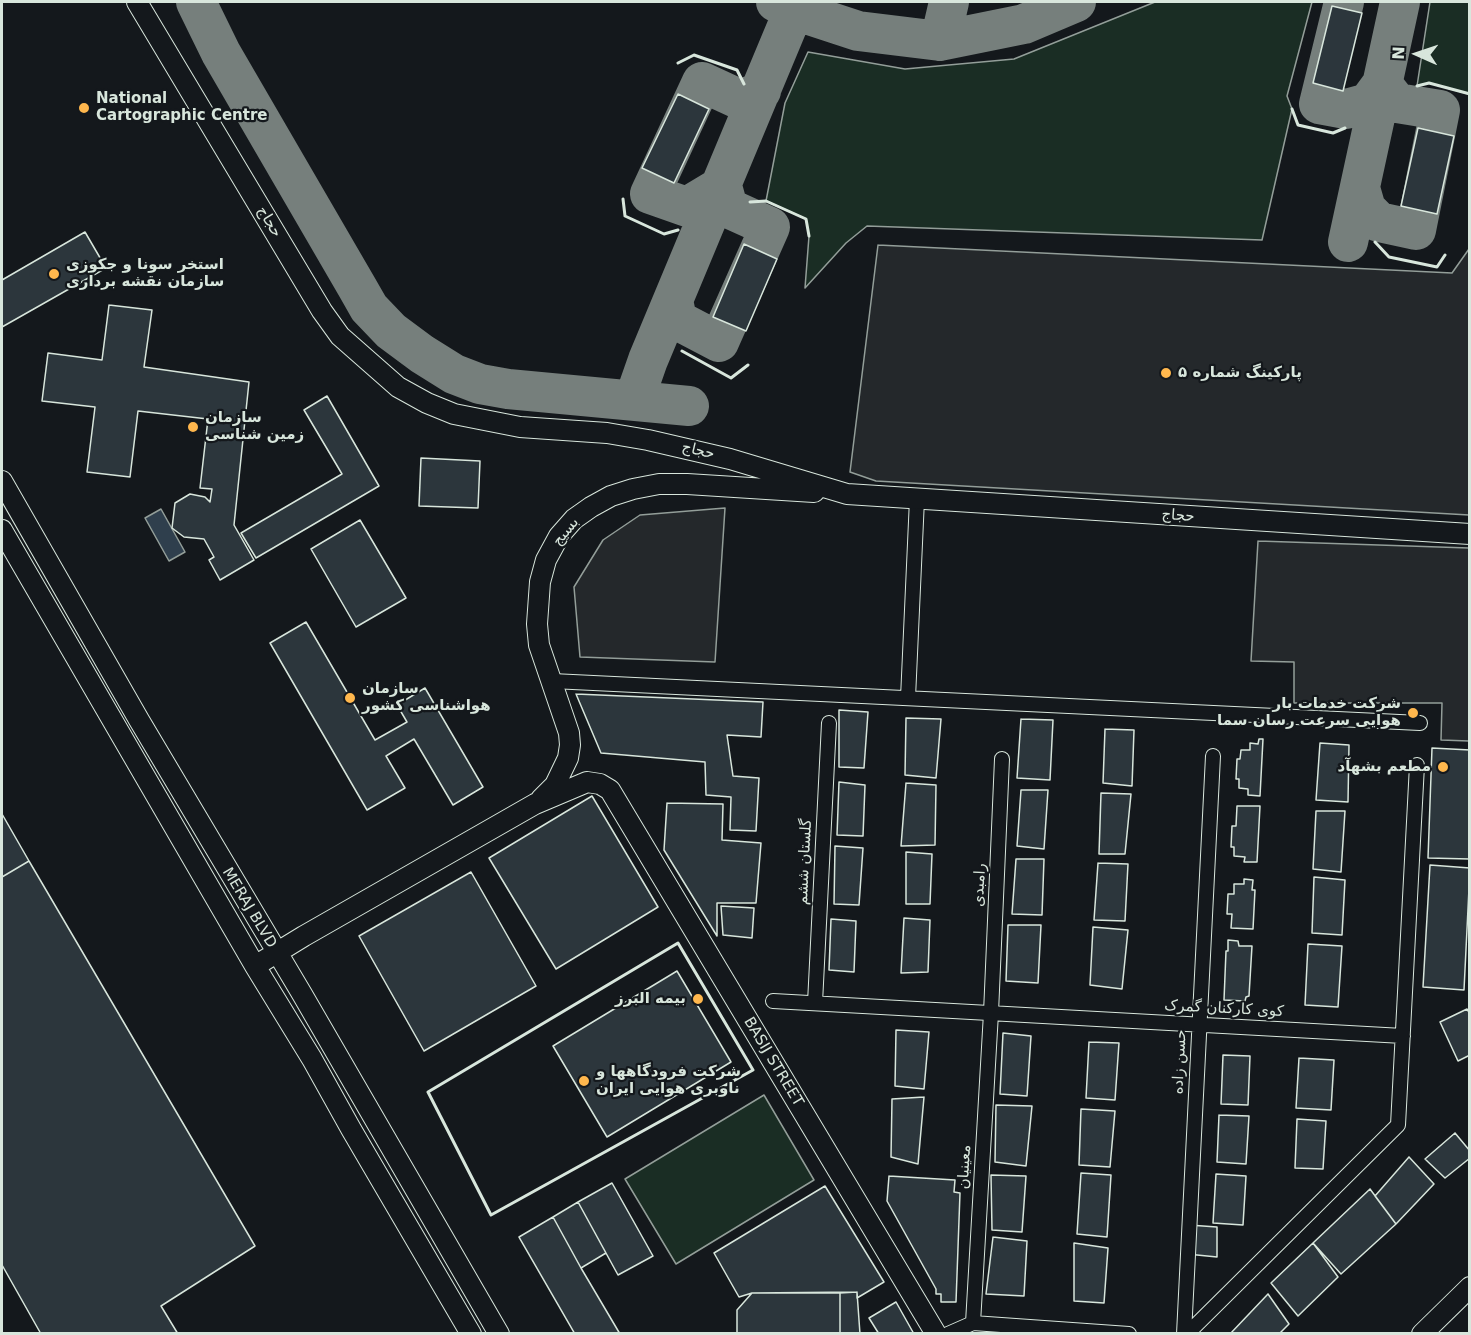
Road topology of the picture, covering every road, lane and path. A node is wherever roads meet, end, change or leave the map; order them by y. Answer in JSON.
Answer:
{"nodes":[{"id":1,"x":137,"y":2,"type":"edge"},
{"id":2,"x":2,"y":482,"type":"edge"},
{"id":3,"x":847,"y":494,"type":"junction"},
{"id":4,"x":918,"y":499,"type":"junction"},
{"id":5,"x":2,"y":530,"type":"edge"},
{"id":6,"x":1470,"y":534,"type":"edge"},
{"id":7,"x":552,"y":681,"type":"junction"},
{"id":8,"x":908,"y":698,"type":"junction"},
{"id":9,"x":138,"y":720,"type":"junction"},
{"id":10,"x":829,"y":723,"type":"dead end"},
{"id":11,"x":1420,"y":723,"type":"dead end"},
{"id":12,"x":119,"y":732,"type":"junction"},
{"id":13,"x":1213,"y":756,"type":"dead end"},
{"id":14,"x":1002,"y":759,"type":"dead end"},
{"id":15,"x":1417,"y":765,"type":"dead end"},
{"id":16,"x":535,"y":804,"type":"junction"},
{"id":17,"x":276,"y":953,"type":"junction"},
{"id":18,"x":255,"y":966,"type":"junction"},
{"id":19,"x":773,"y":1000,"type":"dead end"},
{"id":20,"x":815,"y":1003,"type":"junction"},
{"id":21,"x":991,"y":1012,"type":"junction"},
{"id":22,"x":1198,"y":1024,"type":"junction"},
{"id":23,"x":1403,"y":1036,"type":"junction"},
{"id":24,"x":1470,"y":1287,"type":"edge"},
{"id":25,"x":973,"y":1323,"type":"junction"},
{"id":26,"x":471,"y":1334,"type":"edge"},
{"id":27,"x":499,"y":1334,"type":"edge"},
{"id":28,"x":936,"y":1334,"type":"edge"},
{"id":29,"x":948,"y":1334,"type":"edge"},
{"id":30,"x":1129,"y":1334,"type":"edge"},
{"id":31,"x":1186,"y":1334,"type":"edge"},
{"id":32,"x":1422,"y":1334,"type":"edge"}],
"edges":[{"from":1,"to":3,"type":"main road","name":"حجاج"},
{"from":2,"to":9,"type":"main road","name":"MERAJ BLVD"},
{"from":3,"to":4,"type":"main road","name":"حجاج"},
{"from":3,"to":7,"type":"main road","name":"بسیج"},
{"from":4,"to":6,"type":"main road","name":"حجاج"},
{"from":4,"to":8,"type":"street"},
{"from":5,"to":12,"type":"main road","name":"MERAJ BLVD"},
{"from":7,"to":8,"type":"street"},
{"from":7,"to":16,"type":"main road","name":"بسیج"},
{"from":8,"to":11,"type":"street"},
{"from":9,"to":12,"type":"main road"},
{"from":9,"to":17,"type":"main road","name":"MERAJ BLVD"},
{"from":10,"to":20,"type":"street","name":"گلستان ششم"},
{"from":12,"to":18,"type":"main road","name":"MERAJ BLVD"},
{"from":13,"to":22,"type":"street","name":"حسن زاده"},
{"from":14,"to":21,"type":"street","name":"رامبدی"},
{"from":15,"to":23,"type":"street"},
{"from":16,"to":17,"type":"main road"},
{"from":16,"to":28,"type":"main road","name":"BASIJ STREET"},
{"from":17,"to":18,"type":"main road"},
{"from":17,"to":27,"type":"main road","name":"MERAJ BLVD"},
{"from":18,"to":26,"type":"main road","name":"MERAJ BLVD"},
{"from":19,"to":20,"type":"street","name":"کوی کارکنان گمرک"},
{"from":20,"to":21,"type":"street","name":"کوی کارکنان گمرک"},
{"from":21,"to":22,"type":"street","name":"کوی کارکنان گمرک"},
{"from":21,"to":25,"type":"street","name":"معینیان"},
{"from":22,"to":23,"type":"street","name":"کوی کارکنان گمرک"},
{"from":22,"to":31,"type":"street","name":"حسن زاده"},
{"from":23,"to":31,"type":"street"},
{"from":24,"to":32,"type":"main road"},
{"from":25,"to":29,"type":"street"},
{"from":25,"to":30,"type":"street"}]}
